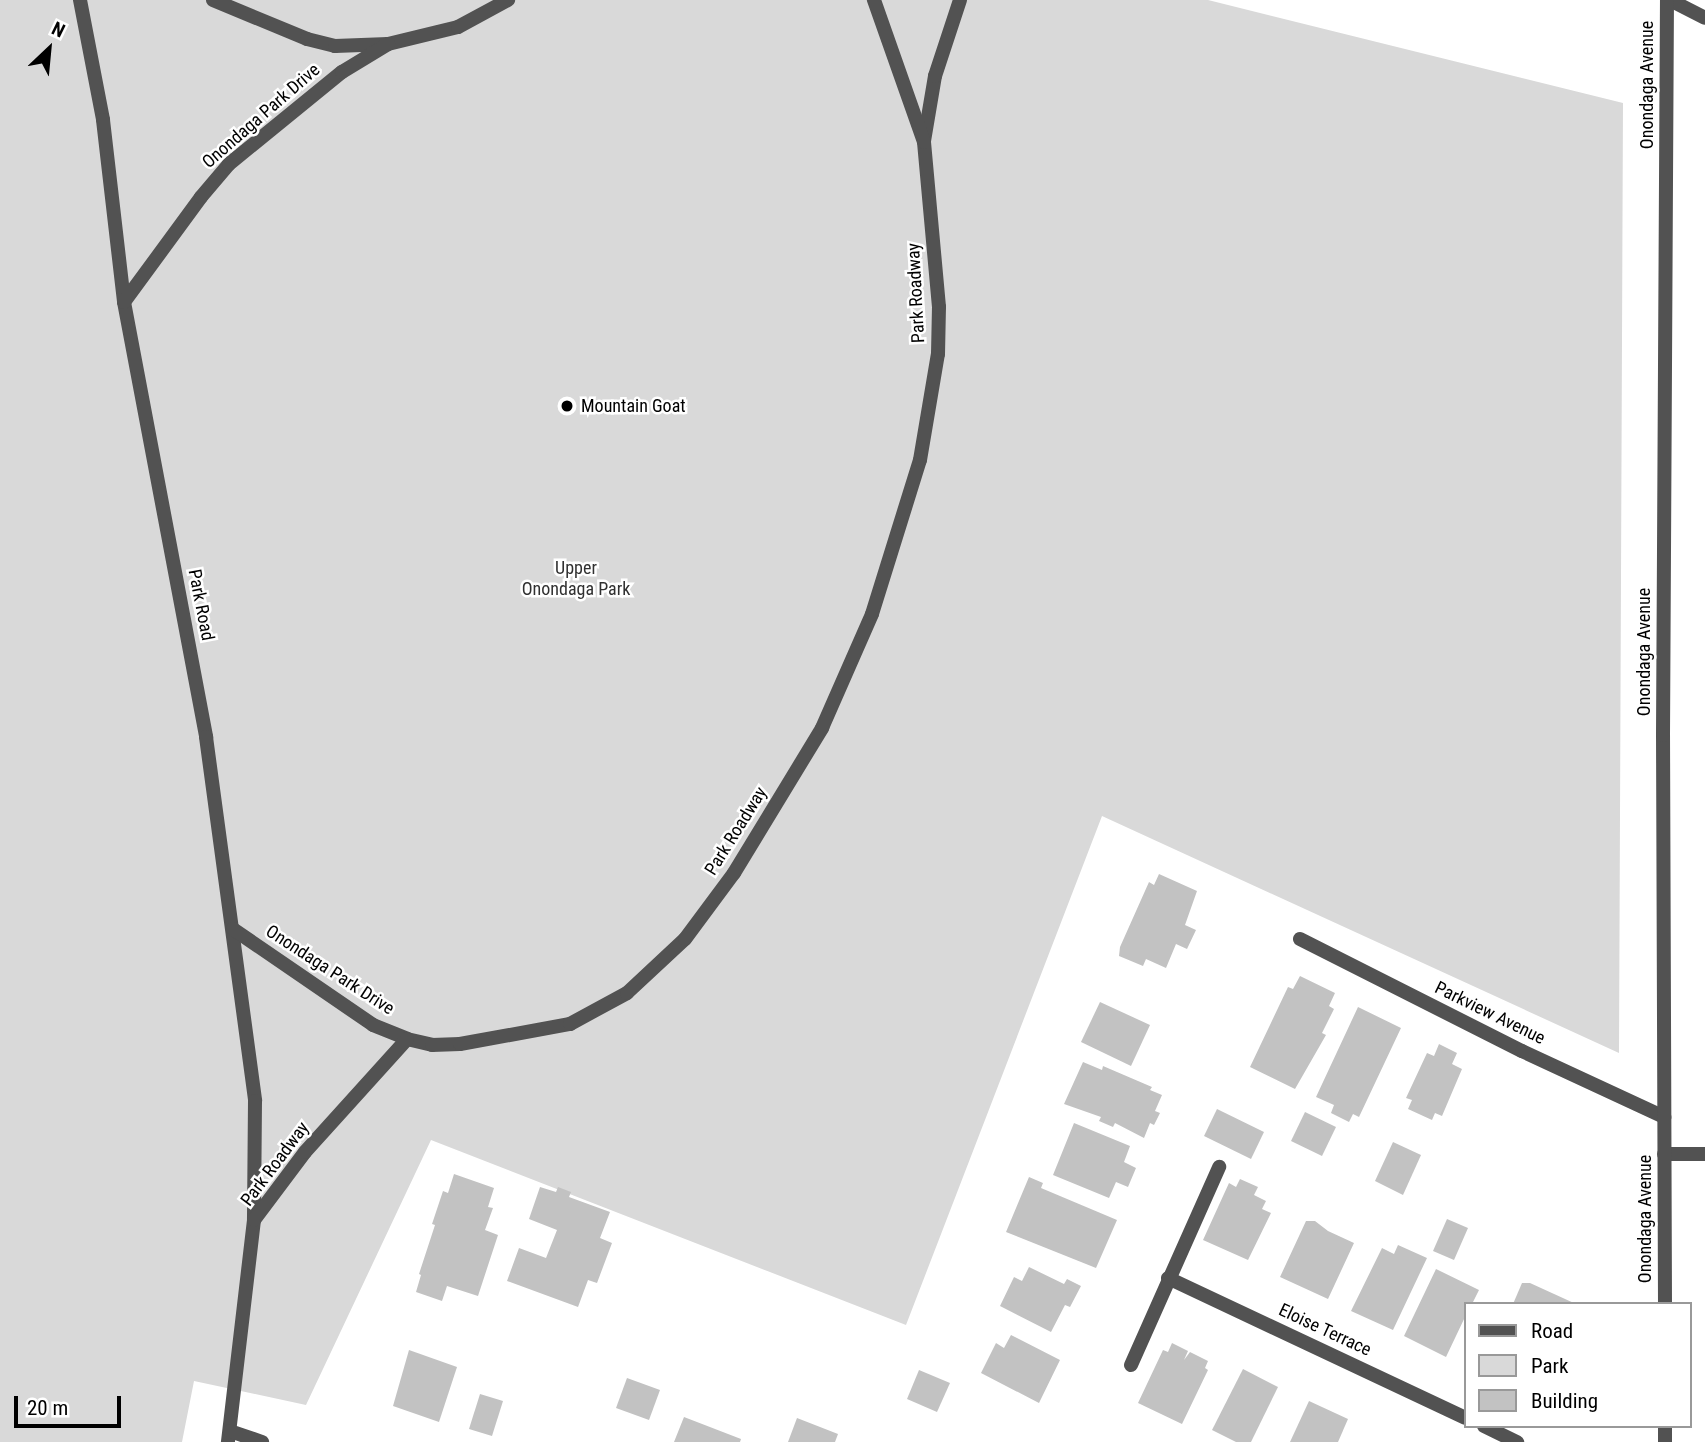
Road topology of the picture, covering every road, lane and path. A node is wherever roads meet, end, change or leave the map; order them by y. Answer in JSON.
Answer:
{"nodes":[{"id":1,"x":80,"y":0,"type":"edge"},
{"id":2,"x":213,"y":0,"type":"edge"},
{"id":3,"x":508,"y":0,"type":"edge"},
{"id":4,"x":874,"y":0,"type":"edge"},
{"id":5,"x":960,"y":0,"type":"edge"},
{"id":6,"x":1668,"y":0,"type":"edge"},
{"id":7,"x":1705,"y":18,"type":"edge"},
{"id":8,"x":388,"y":44,"type":"junction"},
{"id":9,"x":924,"y":142,"type":"junction"},
{"id":10,"x":124,"y":302,"type":"junction"},
{"id":11,"x":233,"y":929,"type":"junction"},
{"id":12,"x":1300,"y":939,"type":"dead end"},
{"id":13,"x":407,"y":1040,"type":"junction"},
{"id":14,"x":1664,"y":1117,"type":"junction"},
{"id":15,"x":1664,"y":1154,"type":"junction"},
{"id":16,"x":1705,"y":1154,"type":"edge"},
{"id":17,"x":1219,"y":1167,"type":"dead end"},
{"id":18,"x":254,"y":1220,"type":"junction"},
{"id":19,"x":1168,"y":1278,"type":"junction"},
{"id":20,"x":1665,"y":1302,"type":"edge"},
{"id":21,"x":1131,"y":1365,"type":"dead end"},
{"id":22,"x":1464,"y":1418,"type":"edge"},
{"id":23,"x":1488,"y":1428,"type":"edge"},
{"id":24,"x":229,"y":1436,"type":"edge"},
{"id":25,"x":262,"y":1442,"type":"edge"},
{"id":26,"x":1517,"y":1442,"type":"edge"}],
"edges":[{"from":1,"to":10,"type":"street","name":"Park Road"},
{"from":2,"to":8,"type":"street","name":"Onondaga Park Drive"},
{"from":3,"to":8,"type":"street","name":"Onondaga Park Drive"},
{"from":4,"to":9,"type":"street","name":"Park Roadway"},
{"from":5,"to":9,"type":"street"},
{"from":6,"to":7,"type":"street"},
{"from":6,"to":14,"type":"street","name":"Onondaga Avenue"},
{"from":8,"to":10,"type":"street","name":"Onondaga Park Drive"},
{"from":9,"to":13,"type":"street","name":"Park Roadway"},
{"from":10,"to":11,"type":"street","name":"Park Road"},
{"from":11,"to":13,"type":"street","name":"Onondaga Park Drive"},
{"from":11,"to":18,"type":"street","name":"Park Road"},
{"from":12,"to":14,"type":"street","name":"Parkview Avenue"},
{"from":13,"to":18,"type":"street","name":"Park Roadway"},
{"from":14,"to":15,"type":"street","name":"Onondaga Avenue"},
{"from":15,"to":16,"type":"street"},
{"from":15,"to":20,"type":"street","name":"Onondaga Avenue"},
{"from":17,"to":19,"type":"street"},
{"from":18,"to":24,"type":"street","name":"Park Roadway"},
{"from":19,"to":21,"type":"street"},
{"from":19,"to":22,"type":"street","name":"Eloise Terrace"},
{"from":23,"to":26,"type":"street"},
{"from":24,"to":25,"type":"street"}]}
